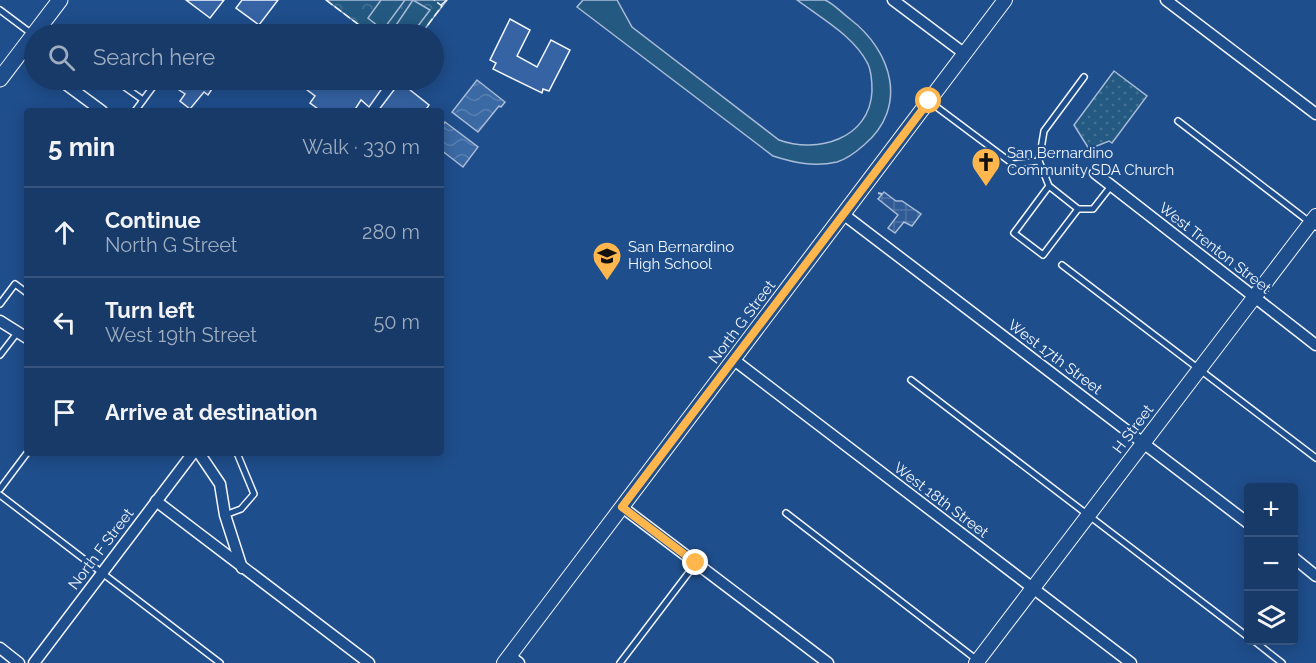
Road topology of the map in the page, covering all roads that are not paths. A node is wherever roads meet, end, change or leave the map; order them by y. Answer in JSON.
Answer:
{"nodes":[{"id":1,"x":60,"y":0,"type":"edge"},
{"id":2,"x":893,"y":0,"type":"edge"},
{"id":3,"x":1005,"y":0,"type":"edge"},
{"id":4,"x":1166,"y":0,"type":"edge"},
{"id":5,"x":0,"y":10,"type":"edge"},
{"id":6,"x":41,"y":24,"type":"edge"},
{"id":7,"x":24,"y":28,"type":"edge"},
{"id":8,"x":965,"y":54,"type":"junction"},
{"id":9,"x":24,"y":59,"type":"edge"},
{"id":10,"x":1084,"y":77,"type":"dead end"},
{"id":11,"x":0,"y":80,"type":"edge"},
{"id":12,"x":81,"y":90,"type":"edge"},
{"id":13,"x":129,"y":90,"type":"edge"},
{"id":14,"x":150,"y":90,"type":"edge"},
{"id":15,"x":143,"y":100,"type":"junction"},
{"id":16,"x":929,"y":101,"type":"junction"},
{"id":17,"x":99,"y":108,"type":"edge"},
{"id":18,"x":137,"y":108,"type":"edge"},
{"id":19,"x":1316,"y":114,"type":"edge"},
{"id":20,"x":1178,"y":121,"type":"dead end"},
{"id":21,"x":1039,"y":161,"type":"junction"},
{"id":22,"x":1095,"y":173,"type":"dead end"},
{"id":23,"x":1049,"y":186,"type":"junction"},
{"id":24,"x":1111,"y":186,"type":"junction"},
{"id":25,"x":1078,"y":209,"type":"junction"},
{"id":26,"x":843,"y":214,"type":"junction"},
{"id":27,"x":1314,"y":222,"type":"edge"},
{"id":28,"x":1062,"y":265,"type":"dead end"},
{"id":29,"x":24,"y":291,"type":"edge"},
{"id":30,"x":1254,"y":298,"type":"junction"},
{"id":31,"x":0,"y":304,"type":"edge"},
{"id":32,"x":0,"y":321,"type":"edge"},
{"id":33,"x":22,"y":336,"type":"edge"},
{"id":34,"x":1316,"y":345,"type":"edge"},
{"id":35,"x":0,"y":355,"type":"edge"},
{"id":36,"x":734,"y":360,"type":"junction"},
{"id":37,"x":1199,"y":369,"type":"junction"},
{"id":38,"x":911,"y":380,"type":"dead end"},
{"id":39,"x":1143,"y":443,"type":"junction"},
{"id":40,"x":25,"y":456,"type":"edge"},
{"id":41,"x":191,"y":456,"type":"edge"},
{"id":42,"x":201,"y":456,"type":"edge"},
{"id":43,"x":238,"y":456,"type":"edge"},
{"id":44,"x":1316,"y":459,"type":"edge"},
{"id":45,"x":0,"y":489,"type":"edge"},
{"id":46,"x":0,"y":495,"type":"edge"},
{"id":47,"x":156,"y":501,"type":"junction"},
{"id":48,"x":622,"y":507,"type":"junction"},
{"id":49,"x":786,"y":513,"type":"dead end"},
{"id":50,"x":225,"y":515,"type":"junction"},
{"id":51,"x":1089,"y":515,"type":"junction"},
{"id":52,"x":1244,"y":520,"type":"edge"},
{"id":53,"x":1298,"y":562,"type":"edge"},
{"id":54,"x":696,"y":563,"type":"junction"},
{"id":55,"x":242,"y":568,"type":"junction"},
{"id":56,"x":102,"y":573,"type":"junction"},
{"id":57,"x":1316,"y":576,"type":"edge"},
{"id":58,"x":1033,"y":589,"type":"junction"},
{"id":59,"x":1244,"y":634,"type":"edge"},
{"id":60,"x":1259,"y":645,"type":"edge"},
{"id":61,"x":0,"y":648,"type":"edge"},
{"id":62,"x":511,"y":661,"type":"edge"},
{"id":63,"x":978,"y":662,"type":"edge"},
{"id":64,"x":19,"y":663,"type":"edge"},
{"id":65,"x":34,"y":663,"type":"edge"},
{"id":66,"x":220,"y":663,"type":"edge"},
{"id":67,"x":369,"y":663,"type":"edge"},
{"id":68,"x":620,"y":663,"type":"edge"},
{"id":69,"x":828,"y":663,"type":"edge"},
{"id":70,"x":1131,"y":663,"type":"edge"},
{"id":71,"x":1282,"y":663,"type":"edge"}],
"edges":[{"from":1,"to":6,"type":"main road"},
{"from":2,"to":8,"type":"street"},
{"from":3,"to":8,"type":"street","name":"North G Street"},
{"from":4,"to":19,"type":"street"},
{"from":5,"to":7,"type":"lane"},
{"from":8,"to":16,"type":"street","name":"North G Street"},
{"from":9,"to":11,"type":"main road"},
{"from":10,"to":21,"type":"lane"},
{"from":12,"to":17,"type":"street"},
{"from":13,"to":15,"type":"lane"},
{"from":14,"to":15,"type":"lane"},
{"from":15,"to":18,"type":"lane"},
{"from":16,"to":21,"type":"lane"},
{"from":16,"to":26,"type":"street","name":"North G Street"},
{"from":20,"to":27,"type":"lane"},
{"from":21,"to":23,"type":"lane"},
{"from":22,"to":24,"type":"street","name":"West Trenton Street"},
{"from":23,"to":25,"type":"lane"},
{"from":23,"to":25,"type":"lane"},
{"from":24,"to":25,"type":"lane"},
{"from":24,"to":30,"type":"street","name":"West Trenton Street"},
{"from":26,"to":36,"type":"street","name":"North G Street"},
{"from":26,"to":39,"type":"street","name":"West 17th Street"},
{"from":27,"to":30,"type":"street","name":"H Street"},
{"from":28,"to":37,"type":"lane"},
{"from":29,"to":31,"type":"lane"},
{"from":30,"to":34,"type":"street","name":"West Trenton Street"},
{"from":30,"to":37,"type":"street","name":"H Street"},
{"from":32,"to":33,"type":"street"},
{"from":33,"to":35,"type":"lane"},
{"from":36,"to":48,"type":"street","name":"North G Street"},
{"from":36,"to":58,"type":"street","name":"West 18th Street"},
{"from":37,"to":39,"type":"street","name":"H Street"},
{"from":37,"to":44,"type":"lane"},
{"from":38,"to":51,"type":"lane"},
{"from":39,"to":51,"type":"street","name":"H Street"},
{"from":39,"to":52,"type":"street","name":"West 17th Street"},
{"from":40,"to":45,"type":"lane"},
{"from":41,"to":47,"type":"street","name":"North F Street"},
{"from":42,"to":50,"type":"street"},
{"from":43,"to":50,"type":"lane"},
{"from":46,"to":56,"type":"lane"},
{"from":47,"to":55,"type":"street"},
{"from":47,"to":56,"type":"street","name":"North F Street"},
{"from":48,"to":54,"type":"street"},
{"from":48,"to":62,"type":"street","name":"North G Street"},
{"from":49,"to":63,"type":"lane"},
{"from":50,"to":55,"type":"street"},
{"from":51,"to":58,"type":"street","name":"H Street"},
{"from":51,"to":59,"type":"lane"},
{"from":53,"to":57,"type":"street"},
{"from":54,"to":68,"type":"lane"},
{"from":54,"to":69,"type":"street"},
{"from":55,"to":67,"type":"street"},
{"from":56,"to":65,"type":"street","name":"North F Street"},
{"from":56,"to":66,"type":"lane"},
{"from":58,"to":63,"type":"street","name":"H Street"},
{"from":58,"to":70,"type":"street","name":"West 18th Street"},
{"from":60,"to":71,"type":"lane"},
{"from":61,"to":64,"type":"street"}]}
